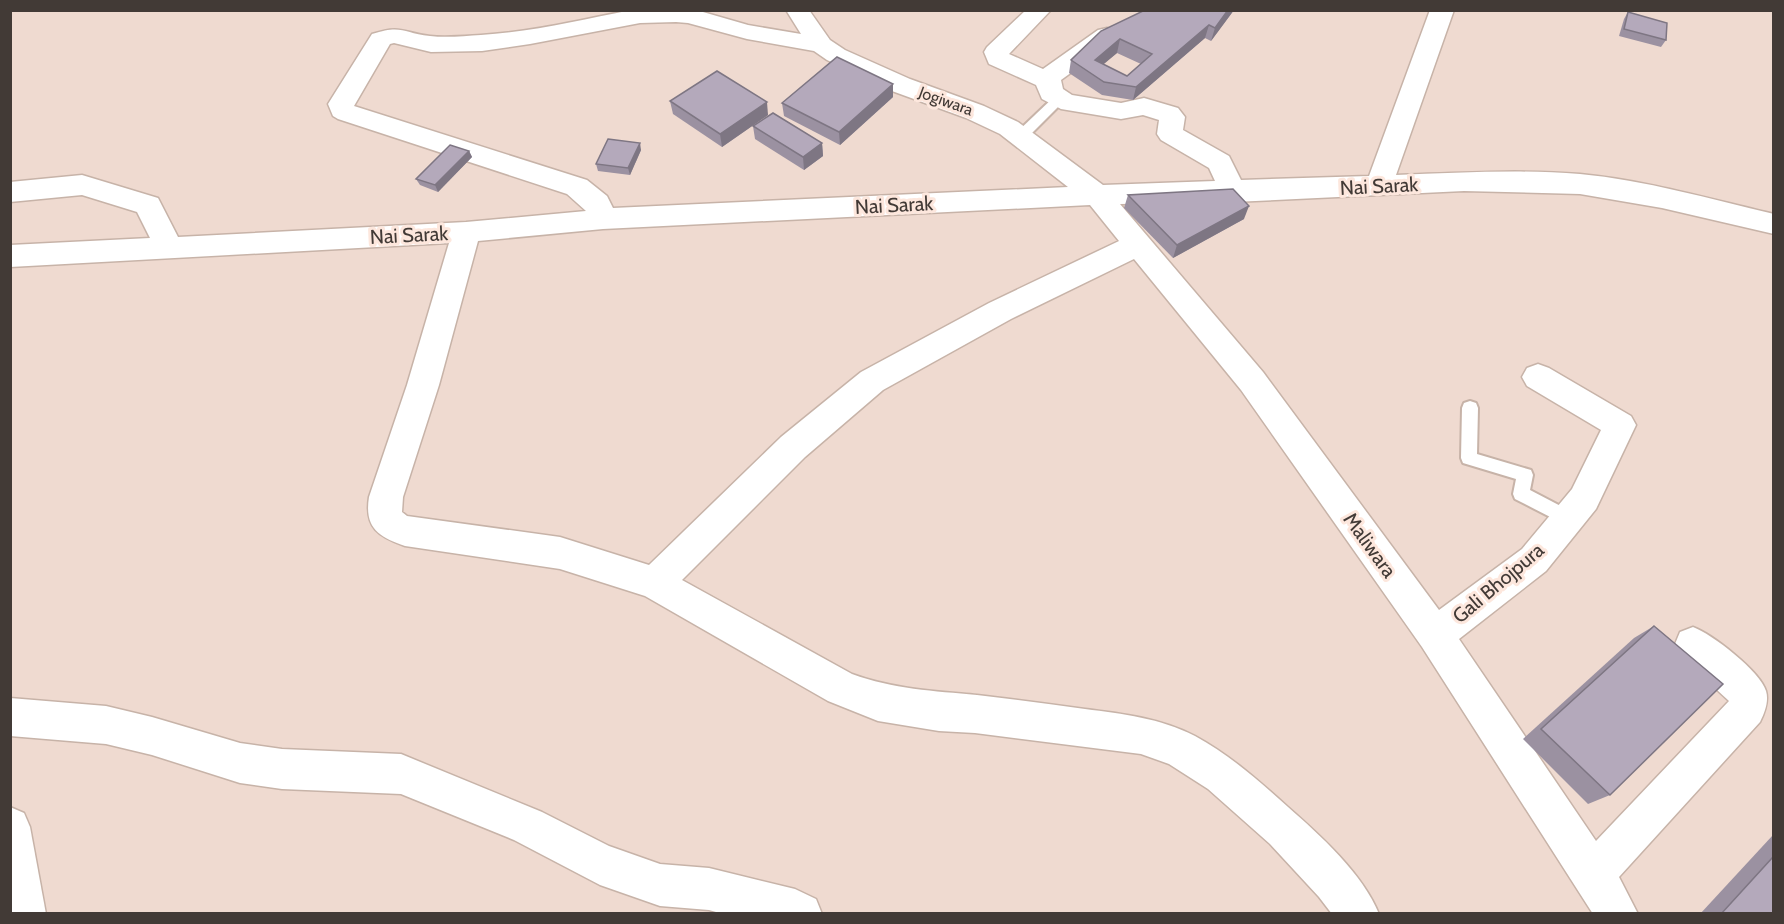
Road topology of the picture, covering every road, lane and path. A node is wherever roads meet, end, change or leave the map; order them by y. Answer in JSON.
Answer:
{"nodes":[{"id":1,"x":797,"y":10,"type":"edge"},
{"id":2,"x":1040,"y":10,"type":"edge"},
{"id":3,"x":1442,"y":10,"type":"edge"},
{"id":4,"x":1128,"y":22,"type":"edge"},
{"id":5,"x":821,"y":45,"type":"junction"},
{"id":6,"x":1052,"y":89,"type":"junction"},
{"id":7,"x":1021,"y":136,"type":"junction"},
{"id":8,"x":1379,"y":185,"type":"junction"},
{"id":9,"x":10,"y":192,"type":"edge"},
{"id":10,"x":1233,"y":192,"type":"junction"},
{"id":11,"x":1097,"y":195,"type":"junction"},
{"id":12,"x":603,"y":219,"type":"junction"},
{"id":13,"x":1773,"y":224,"type":"edge"},
{"id":14,"x":466,"y":232,"type":"junction"},
{"id":15,"x":1139,"y":244,"type":"junction"},
{"id":16,"x":169,"y":248,"type":"junction"},
{"id":17,"x":10,"y":256,"type":"edge"},
{"id":18,"x":1538,"y":377,"type":"dead end"},
{"id":19,"x":1470,"y":408,"type":"dead end"},
{"id":20,"x":1568,"y":519,"type":"junction"},
{"id":21,"x":655,"y":583,"type":"junction"},
{"id":22,"x":1435,"y":635,"type":"junction"},
{"id":23,"x":1693,"y":644,"type":"dead end"},
{"id":24,"x":10,"y":717,"type":"edge"},
{"id":25,"x":10,"y":827,"type":"edge"},
{"id":26,"x":1594,"y":874,"type":"junction"},
{"id":27,"x":25,"y":914,"type":"edge"},
{"id":28,"x":801,"y":914,"type":"edge"},
{"id":29,"x":1358,"y":914,"type":"edge"},
{"id":30,"x":1617,"y":914,"type":"edge"}],
"edges":[{"from":1,"to":5,"type":"street","name":"Jogiwara"},
{"from":2,"to":6,"type":"street"},
{"from":3,"to":8,"type":"street"},
{"from":4,"to":6,"type":"street"},
{"from":5,"to":7,"type":"street","name":"Jogiwara"},
{"from":5,"to":12,"type":"street"},
{"from":6,"to":7,"type":"lane"},
{"from":6,"to":10,"type":"street"},
{"from":7,"to":11,"type":"street","name":"Jogiwara"},
{"from":8,"to":10,"type":"street","name":"Nai Sarak"},
{"from":8,"to":13,"type":"street","name":"Nai Sarak"},
{"from":9,"to":16,"type":"street"},
{"from":10,"to":11,"type":"street","name":"Nai Sarak"},
{"from":11,"to":12,"type":"street","name":"Nai Sarak"},
{"from":11,"to":15,"type":"street","name":"Maliwara"},
{"from":12,"to":14,"type":"street","name":"Nai Sarak"},
{"from":14,"to":16,"type":"street","name":"Nai Sarak"},
{"from":14,"to":21,"type":"street"},
{"from":15,"to":21,"type":"street"},
{"from":15,"to":22,"type":"street","name":"Maliwara"},
{"from":16,"to":17,"type":"street","name":"Nai Sarak"},
{"from":18,"to":20,"type":"street","name":"Gali Bhojpura"},
{"from":19,"to":20,"type":"lane"},
{"from":20,"to":22,"type":"street","name":"Gali Bhojpura"},
{"from":21,"to":29,"type":"street"},
{"from":22,"to":26,"type":"street","name":"Maliwara"},
{"from":23,"to":26,"type":"street"},
{"from":24,"to":28,"type":"street"},
{"from":25,"to":27,"type":"street"},
{"from":26,"to":30,"type":"street","name":"Maliwara"}]}
